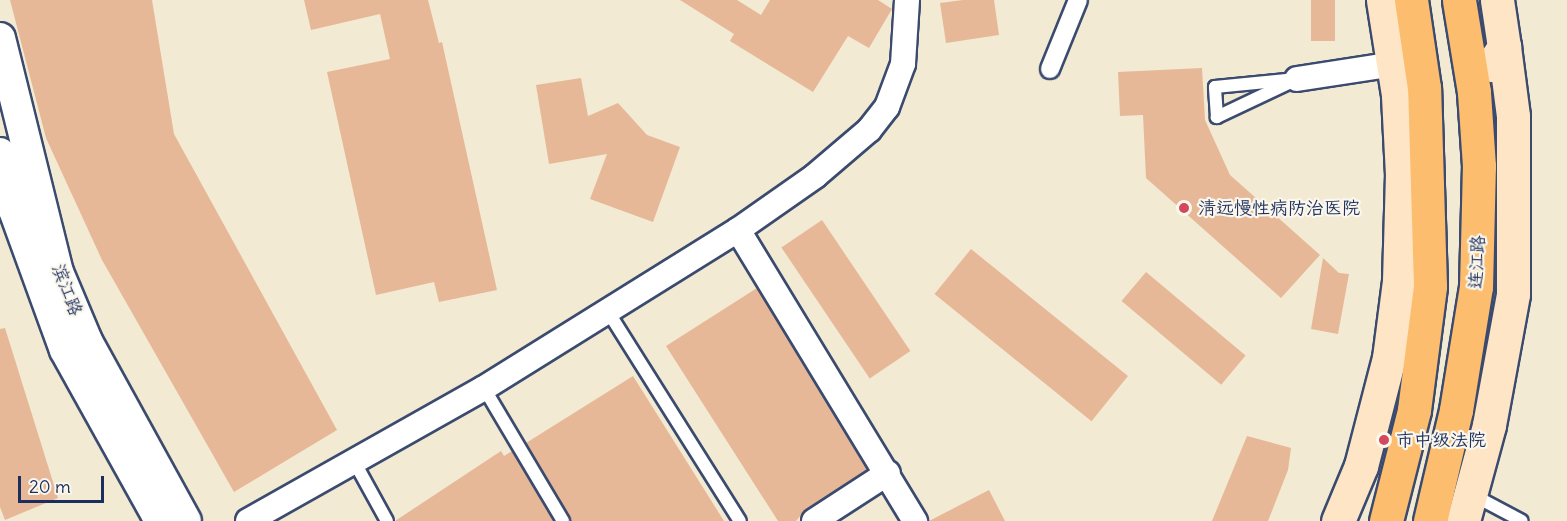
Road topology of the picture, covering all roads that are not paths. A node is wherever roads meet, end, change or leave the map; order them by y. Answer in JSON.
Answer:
{"nodes":[{"id":1,"x":907,"y":0,"type":"edge"},
{"id":2,"x":1078,"y":0,"type":"edge"},
{"id":3,"x":1383,"y":0,"type":"edge"},
{"id":4,"x":1411,"y":0,"type":"edge"},
{"id":5,"x":1459,"y":0,"type":"edge"},
{"id":6,"x":1497,"y":0,"type":"edge"},
{"id":7,"x":0,"y":38,"type":"edge"},
{"id":8,"x":1504,"y":47,"type":"junction"},
{"id":9,"x":1406,"y":62,"type":"junction"},
{"id":10,"x":1050,"y":69,"type":"dead end"},
{"id":11,"x":1297,"y":80,"type":"junction"},
{"id":12,"x":1474,"y":92,"type":"junction"},
{"id":13,"x":1513,"y":116,"type":"junction"},
{"id":14,"x":0,"y":153,"type":"edge"},
{"id":15,"x":738,"y":230,"type":"junction"},
{"id":16,"x":607,"y":310,"type":"junction"},
{"id":17,"x":1470,"y":339,"type":"junction"},
{"id":18,"x":1506,"y":344,"type":"junction"},
{"id":19,"x":484,"y":388,"type":"junction"},
{"id":20,"x":355,"y":463,"type":"junction"},
{"id":21,"x":888,"y":473,"type":"junction"},
{"id":22,"x":1467,"y":508,"type":"edge"},
{"id":23,"x":154,"y":519,"type":"edge"},
{"id":24,"x":186,"y":521,"type":"edge"},
{"id":25,"x":248,"y":521,"type":"edge"},
{"id":26,"x":387,"y":521,"type":"edge"},
{"id":27,"x":563,"y":521,"type":"edge"},
{"id":28,"x":740,"y":521,"type":"edge"},
{"id":29,"x":814,"y":521,"type":"edge"},
{"id":30,"x":915,"y":521,"type":"edge"},
{"id":31,"x":1338,"y":521,"type":"edge"},
{"id":32,"x":1386,"y":521,"type":"edge"},
{"id":33,"x":1430,"y":521,"type":"edge"},
{"id":34,"x":1522,"y":521,"type":"edge"}],
"edges":[{"from":1,"to":15,"type":"street"},
{"from":2,"to":10,"type":"street"},
{"from":3,"to":9,"type":"main road"},
{"from":4,"to":9,"type":"main road"},
{"from":5,"to":12,"type":"main road","name":"连江路"},
{"from":6,"to":8,"type":"main road"},
{"from":7,"to":24,"type":"street","name":"滨江路"},
{"from":8,"to":12,"type":"main road"},
{"from":8,"to":13,"type":"main road"},
{"from":9,"to":11,"type":"street"},
{"from":9,"to":31,"type":"main road"},
{"from":9,"to":32,"type":"main road"},
{"from":11,"to":11,"type":"lane"},
{"from":12,"to":13,"type":"street"},
{"from":12,"to":17,"type":"main road","name":"连江路"},
{"from":13,"to":18,"type":"main road"},
{"from":14,"to":23,"type":"street","name":"滨江路"},
{"from":15,"to":16,"type":"street"},
{"from":15,"to":21,"type":"street"},
{"from":16,"to":19,"type":"street"},
{"from":16,"to":28,"type":"lane"},
{"from":17,"to":18,"type":"street"},
{"from":17,"to":33,"type":"main road","name":"连江路"},
{"from":18,"to":22,"type":"main road"},
{"from":19,"to":20,"type":"street"},
{"from":19,"to":27,"type":"lane"},
{"from":20,"to":25,"type":"street"},
{"from":20,"to":26,"type":"lane"},
{"from":21,"to":29,"type":"street"},
{"from":21,"to":30,"type":"street"},
{"from":22,"to":34,"type":"lane"}]}
